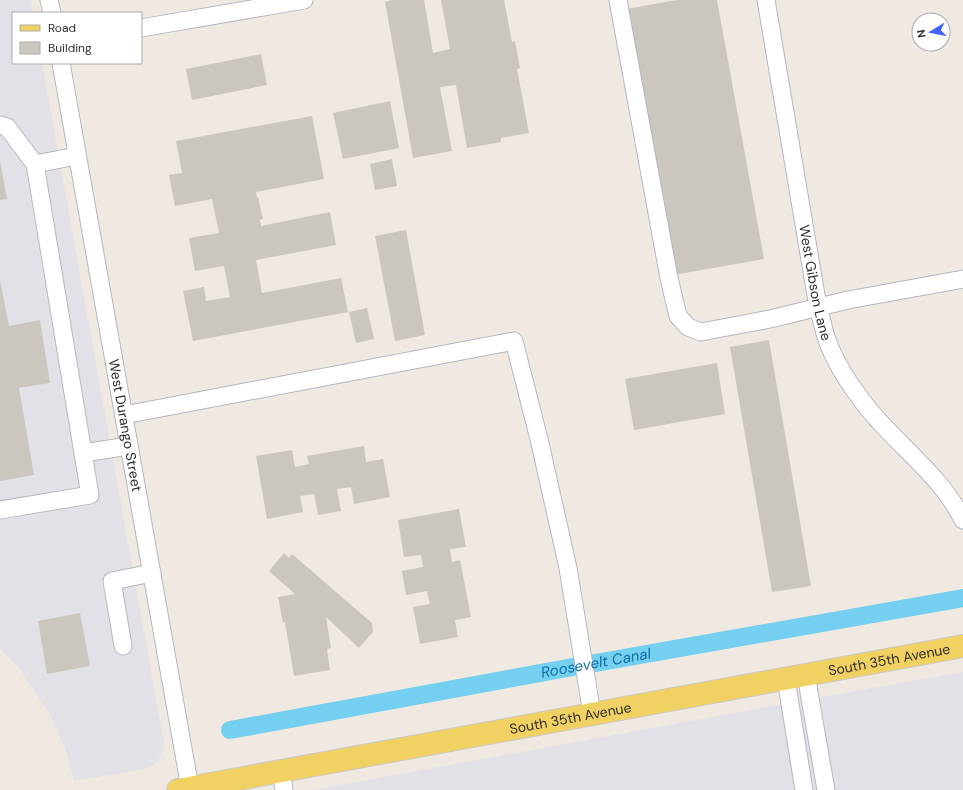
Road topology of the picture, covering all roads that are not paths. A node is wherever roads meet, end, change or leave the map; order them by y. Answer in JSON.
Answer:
{"nodes":[{"id":1,"x":50,"y":0,"type":"edge"},
{"id":2,"x":304,"y":0,"type":"edge"},
{"id":3,"x":618,"y":0,"type":"edge"},
{"id":4,"x":766,"y":0,"type":"edge"},
{"id":5,"x":52,"y":12,"type":"edge"},
{"id":6,"x":142,"y":28,"type":"edge"},
{"id":7,"x":61,"y":64,"type":"edge"},
{"id":8,"x":0,"y":125,"type":"edge"},
{"id":9,"x":77,"y":156,"type":"junction"},
{"id":10,"x":35,"y":164,"type":"junction"},
{"id":11,"x":963,"y":279,"type":"edge"},
{"id":12,"x":818,"y":307,"type":"junction"},
{"id":13,"x":124,"y":415,"type":"junction"},
{"id":14,"x":129,"y":446,"type":"junction"},
{"id":15,"x":83,"y":453,"type":"junction"},
{"id":16,"x":0,"y":510,"type":"edge"},
{"id":17,"x":963,"y":520,"type":"edge"},
{"id":18,"x":152,"y":573,"type":"junction"},
{"id":19,"x":124,"y":646,"type":"dead end"},
{"id":20,"x":963,"y":646,"type":"edge"},
{"id":21,"x":796,"y":677,"type":"junction"},
{"id":22,"x":592,"y":714,"type":"junction"},
{"id":23,"x":282,"y":781,"type":"edge"},
{"id":24,"x":184,"y":789,"type":"edge"},
{"id":25,"x":804,"y":790,"type":"edge"},
{"id":26,"x":826,"y":790,"type":"edge"}],
"edges":[{"from":1,"to":5,"type":"street"},
{"from":2,"to":6,"type":"street"},
{"from":3,"to":12,"type":"street"},
{"from":4,"to":12,"type":"street","name":"West Gibson Lane"},
{"from":7,"to":9,"type":"street","name":"West Durango Street"},
{"from":8,"to":10,"type":"street"},
{"from":9,"to":10,"type":"street"},
{"from":9,"to":13,"type":"street","name":"West Durango Street"},
{"from":10,"to":15,"type":"street"},
{"from":11,"to":12,"type":"street"},
{"from":12,"to":17,"type":"street","name":"West Gibson Lane"},
{"from":13,"to":14,"type":"street","name":"West Durango Street"},
{"from":13,"to":22,"type":"street"},
{"from":14,"to":15,"type":"street"},
{"from":14,"to":18,"type":"street","name":"West Durango Street"},
{"from":15,"to":16,"type":"street"},
{"from":18,"to":19,"type":"street"},
{"from":18,"to":24,"type":"street","name":"West Durango Street"},
{"from":20,"to":21,"type":"main road","name":"South 35th Avenue"},
{"from":21,"to":22,"type":"main road","name":"South 35th Avenue"},
{"from":21,"to":25,"type":"street"},
{"from":21,"to":26,"type":"street"},
{"from":22,"to":23,"type":"main road","name":"South 35th Avenue"},
{"from":23,"to":24,"type":"main road","name":"South 35th Avenue"}]}
